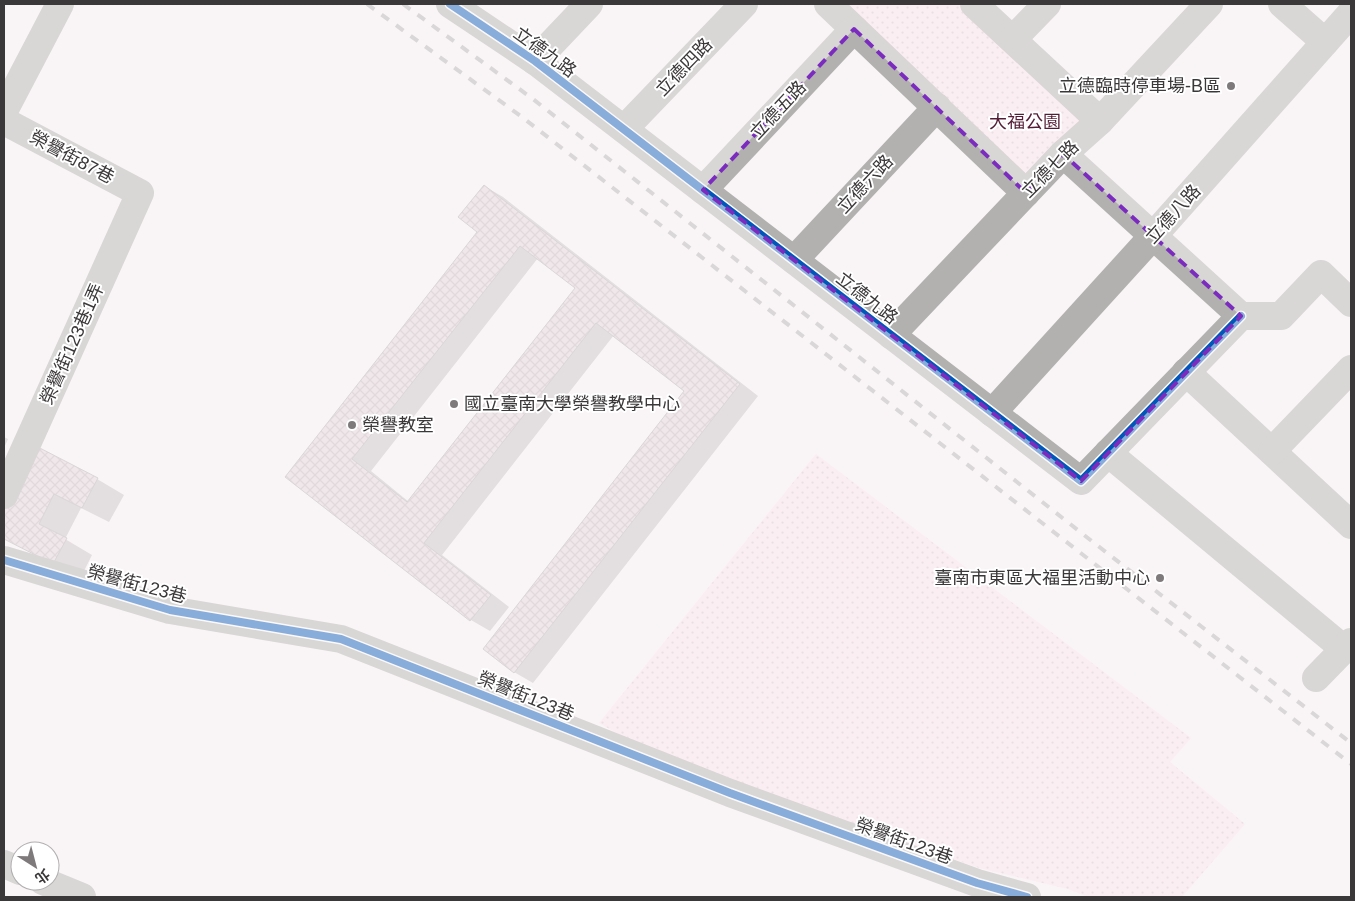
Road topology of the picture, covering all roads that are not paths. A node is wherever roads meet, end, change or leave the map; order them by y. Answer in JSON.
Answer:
{"nodes":[{"id":1,"x":60,"y":4,"type":"edge"},
{"id":2,"x":588,"y":4,"type":"edge"},
{"id":3,"x":744,"y":4,"type":"edge"},
{"id":4,"x":828,"y":4,"type":"edge"},
{"id":5,"x":974,"y":4,"type":"edge"},
{"id":6,"x":1046,"y":4,"type":"edge"},
{"id":7,"x":1209,"y":4,"type":"edge"},
{"id":8,"x":1282,"y":4,"type":"edge"},
{"id":9,"x":453,"y":5,"type":"edge"},
{"id":10,"x":1351,"y":13,"type":"edge"},
{"id":11,"x":854,"y":29,"type":"junction"},
{"id":12,"x":1013,"y":39,"type":"junction"},
{"id":13,"x":1325,"y":42,"type":"junction"},
{"id":14,"x":535,"y":61,"type":"junction"},
{"id":15,"x":936,"y":107,"type":"junction"},
{"id":16,"x":4,"y":111,"type":"edge"},
{"id":17,"x":4,"y":121,"type":"edge"},
{"id":18,"x":1100,"y":121,"type":"junction"},
{"id":19,"x":624,"y":129,"type":"junction"},
{"id":20,"x":1063,"y":154,"type":"junction"},
{"id":21,"x":703,"y":190,"type":"junction"},
{"id":22,"x":140,"y":193,"type":"joint"},
{"id":23,"x":1026,"y":193,"type":"junction"},
{"id":24,"x":1153,"y":236,"type":"junction"},
{"id":25,"x":794,"y":260,"type":"junction"},
{"id":26,"x":1351,"y":303,"type":"edge"},
{"id":27,"x":1241,"y":316,"type":"junction"},
{"id":28,"x":891,"y":335,"type":"junction"},
{"id":29,"x":1351,"y":369,"type":"edge"},
{"id":30,"x":1186,"y":372,"type":"junction"},
{"id":31,"x":992,"y":413,"type":"junction"},
{"id":32,"x":1272,"y":451,"type":"junction"},
{"id":33,"x":1108,"y":454,"type":"junction"},
{"id":34,"x":4,"y":495,"type":"edge"},
{"id":35,"x":1347,"y":511,"type":"edge"},
{"id":36,"x":4,"y":560,"type":"edge"},
{"id":37,"x":1348,"y":645,"type":"edge"},
{"id":38,"x":1316,"y":678,"type":"dead end"},
{"id":39,"x":60,"y":888,"type":"edge"},
{"id":40,"x":82,"y":897,"type":"edge"},
{"id":41,"x":1027,"y":897,"type":"edge"}],
"edges":[{"from":1,"to":16,"type":"street"},
{"from":2,"to":14,"type":"street"},
{"from":3,"to":19,"type":"street","name":"立德四路"},
{"from":4,"to":11,"type":"street"},
{"from":5,"to":12,"type":"street"},
{"from":6,"to":12,"type":"street"},
{"from":7,"to":18,"type":"street","name":"立德七路"},
{"from":8,"to":13,"type":"street"},
{"from":9,"to":14,"type":"street","name":"立德九路"},
{"from":10,"to":13,"type":"street","name":"立德八路"},
{"from":11,"to":15,"type":"street"},
{"from":11,"to":21,"type":"street","name":"立德五路"},
{"from":12,"to":18,"type":"street"},
{"from":13,"to":24,"type":"street","name":"立德八路"},
{"from":14,"to":19,"type":"street","name":"立德九路"},
{"from":15,"to":23,"type":"street"},
{"from":15,"to":25,"type":"street","name":"立德六路"},
{"from":17,"to":22,"type":"street","name":"榮譽街87巷"},
{"from":18,"to":20,"type":"street","name":"立德七路"},
{"from":19,"to":21,"type":"street","name":"立德九路"},
{"from":20,"to":23,"type":"street","name":"立德七路"},
{"from":20,"to":24,"type":"street"},
{"from":21,"to":25,"type":"street","name":"立德九路"},
{"from":22,"to":34,"type":"street","name":"榮譽街123巷1弄"},
{"from":23,"to":28,"type":"street","name":"立德七路"},
{"from":24,"to":27,"type":"street"},
{"from":24,"to":31,"type":"street","name":"立德八路"},
{"from":25,"to":28,"type":"street","name":"立德九路"},
{"from":26,"to":27,"type":"street"},
{"from":27,"to":30,"type":"street","name":"立德九路"},
{"from":28,"to":31,"type":"street","name":"立德九路"},
{"from":29,"to":32,"type":"street"},
{"from":30,"to":32,"type":"street"},
{"from":30,"to":33,"type":"street","name":"立德九路"},
{"from":31,"to":33,"type":"street","name":"立德九路"},
{"from":32,"to":35,"type":"street"},
{"from":33,"to":37,"type":"street"},
{"from":36,"to":41,"type":"street","name":"榮譽街123巷"},
{"from":37,"to":38,"type":"street"},
{"from":39,"to":40,"type":"street"}]}
